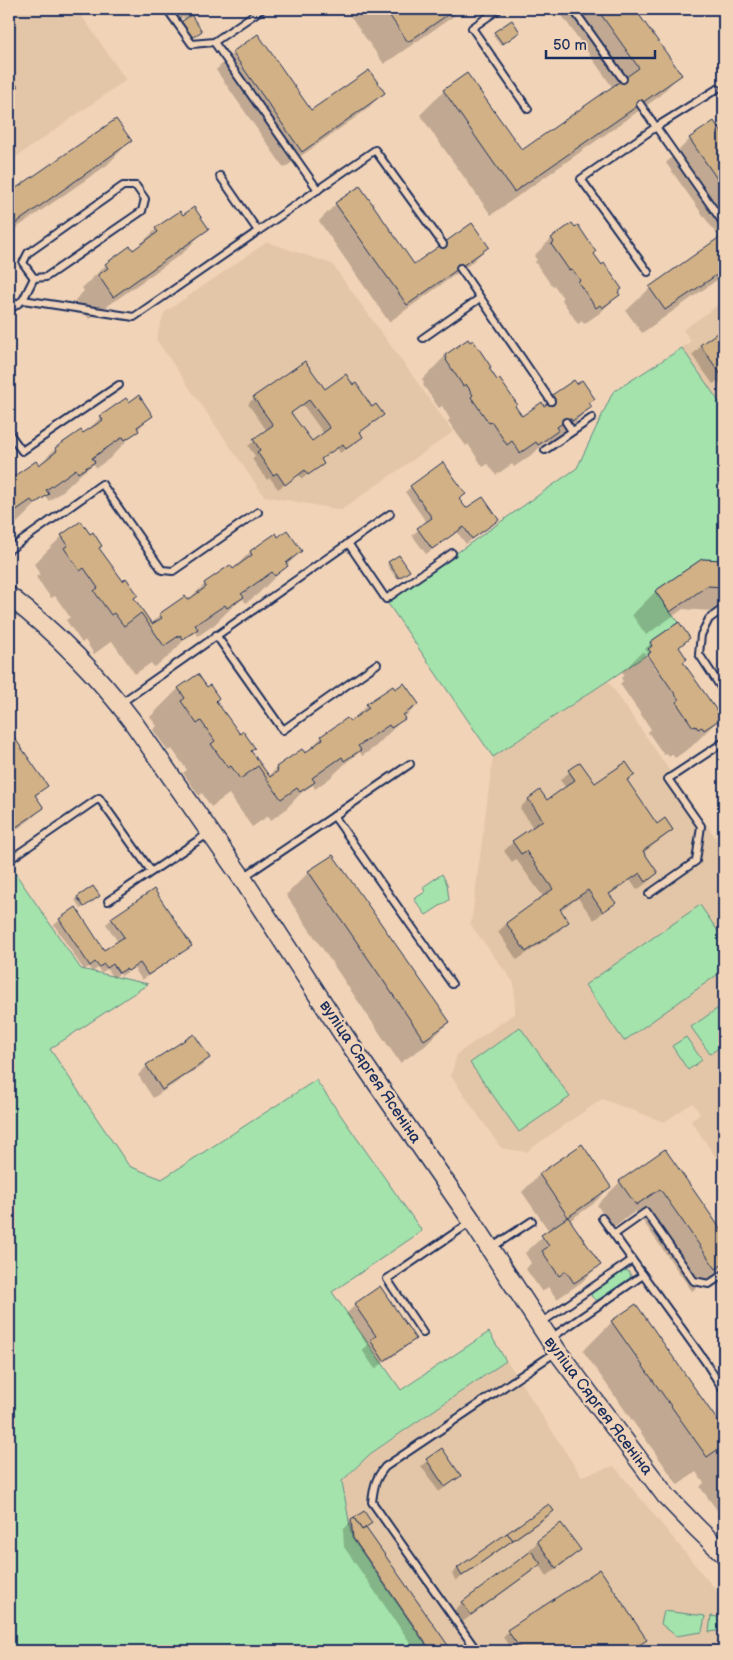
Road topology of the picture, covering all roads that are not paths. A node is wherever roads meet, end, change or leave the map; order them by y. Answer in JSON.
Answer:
{"nodes":[{"id":1,"x":167,"y":9,"type":"edge"},
{"id":2,"x":262,"y":9,"type":"edge"},
{"id":3,"x":499,"y":9,"type":"edge"},
{"id":4,"x":573,"y":9,"type":"edge"},
{"id":5,"x":214,"y":42,"type":"junction"},
{"id":6,"x":623,"y":79,"type":"dead end"},
{"id":7,"x":716,"y":89,"type":"dead end"},
{"id":8,"x":640,"y":104,"type":"dead end"},
{"id":9,"x":528,"y":109,"type":"dead end"},
{"id":10,"x":656,"y":127,"type":"junction"},
{"id":11,"x":220,"y":176,"type":"dead end"},
{"id":12,"x":318,"y":190,"type":"junction"},
{"id":13,"x":724,"y":224,"type":"edge"},
{"id":14,"x":258,"y":230,"type":"junction"},
{"id":15,"x":442,"y":244,"type":"dead end"},
{"id":16,"x":460,"y":268,"type":"dead end"},
{"id":17,"x":648,"y":272,"type":"dead end"},
{"id":18,"x":34,"y":278,"type":"junction"},
{"id":19,"x":480,"y":298,"type":"junction"},
{"id":20,"x":23,"y":300,"type":"junction"},
{"id":21,"x":9,"y":310,"type":"edge"},
{"id":22,"x":423,"y":338,"type":"dead end"},
{"id":23,"x":119,"y":385,"type":"dead end"},
{"id":24,"x":551,"y":401,"type":"dead end"},
{"id":25,"x":592,"y":418,"type":"dead end"},
{"id":26,"x":566,"y":422,"type":"dead end"},
{"id":27,"x":572,"y":431,"type":"junction"},
{"id":28,"x":9,"y":433,"type":"edge"},
{"id":29,"x":545,"y":450,"type":"dead end"},
{"id":30,"x":258,"y":512,"type":"dead end"},
{"id":31,"x":390,"y":514,"type":"dead end"},
{"id":32,"x":348,"y":544,"type":"junction"},
{"id":33,"x":9,"y":550,"type":"edge"},
{"id":34,"x":452,"y":553,"type":"dead end"},
{"id":35,"x":9,"y":596,"type":"edge"},
{"id":36,"x":724,"y":608,"type":"edge"},
{"id":37,"x":216,"y":635,"type":"junction"},
{"id":38,"x":377,"y":664,"type":"dead end"},
{"id":39,"x":724,"y":692,"type":"edge"},
{"id":40,"x":120,"y":704,"type":"junction"},
{"id":41,"x":724,"y":742,"type":"edge"},
{"id":42,"x":410,"y":764,"type":"dead end"},
{"id":43,"x":334,"y":816,"type":"junction"},
{"id":44,"x":210,"y":832,"type":"junction"},
{"id":45,"x":9,"y":860,"type":"edge"},
{"id":46,"x":151,"y":871,"type":"junction"},
{"id":47,"x":242,"y":878,"type":"junction"},
{"id":48,"x":649,"y":894,"type":"dead end"},
{"id":49,"x":108,"y":901,"type":"dead end"},
{"id":50,"x":452,"y":984,"type":"dead end"},
{"id":51,"x":602,"y":1218,"type":"dead end"},
{"id":52,"x":472,"y":1221,"type":"junction"},
{"id":53,"x":532,"y":1221,"type":"dead end"},
{"id":54,"x":614,"y":1234,"type":"junction"},
{"id":55,"x":490,"y":1248,"type":"junction"},
{"id":56,"x":632,"y":1260,"type":"junction"},
{"id":57,"x":724,"y":1274,"type":"edge"},
{"id":58,"x":643,"y":1275,"type":"junction"},
{"id":59,"x":423,"y":1333,"type":"dead end"},
{"id":60,"x":548,"y":1338,"type":"junction"},
{"id":61,"x":724,"y":1391,"type":"edge"},
{"id":62,"x":724,"y":1554,"type":"edge"},
{"id":63,"x":477,"y":1651,"type":"edge"}],
"edges":[{"from":1,"to":5,"type":"lane"},
{"from":2,"to":5,"type":"lane"},
{"from":3,"to":9,"type":"lane"},
{"from":4,"to":6,"type":"lane"},
{"from":5,"to":12,"type":"lane"},
{"from":7,"to":10,"type":"lane"},
{"from":8,"to":10,"type":"lane"},
{"from":10,"to":13,"type":"lane"},
{"from":10,"to":17,"type":"lane"},
{"from":11,"to":14,"type":"lane"},
{"from":12,"to":14,"type":"lane"},
{"from":12,"to":15,"type":"lane"},
{"from":14,"to":20,"type":"lane"},
{"from":16,"to":19,"type":"lane"},
{"from":18,"to":18,"type":"lane"},
{"from":18,"to":20,"type":"lane"},
{"from":19,"to":22,"type":"lane"},
{"from":19,"to":24,"type":"lane"},
{"from":20,"to":21,"type":"lane"},
{"from":23,"to":28,"type":"lane"},
{"from":25,"to":27,"type":"lane"},
{"from":26,"to":27,"type":"lane"},
{"from":27,"to":29,"type":"lane"},
{"from":30,"to":33,"type":"lane"},
{"from":31,"to":32,"type":"lane"},
{"from":32,"to":34,"type":"lane"},
{"from":32,"to":37,"type":"lane"},
{"from":35,"to":40,"type":"main road","name":"вуліца Сяргея Ясеніна"},
{"from":36,"to":39,"type":"lane"},
{"from":37,"to":38,"type":"lane"},
{"from":37,"to":40,"type":"lane"},
{"from":40,"to":44,"type":"main road","name":"вуліца Сяргея Ясеніна"},
{"from":41,"to":48,"type":"lane"},
{"from":42,"to":43,"type":"lane"},
{"from":43,"to":47,"type":"lane"},
{"from":43,"to":50,"type":"lane"},
{"from":44,"to":46,"type":"lane"},
{"from":44,"to":47,"type":"main road","name":"вуліца Сяргея Ясеніна"},
{"from":45,"to":46,"type":"lane"},
{"from":46,"to":49,"type":"lane"},
{"from":47,"to":52,"type":"main road","name":"вуліца Сяргея Ясеніна"},
{"from":51,"to":54,"type":"lane"},
{"from":52,"to":55,"type":"main road","name":"вуліца Сяргея Ясеніна"},
{"from":52,"to":59,"type":"lane"},
{"from":53,"to":55,"type":"lane"},
{"from":54,"to":56,"type":"lane"},
{"from":54,"to":57,"type":"lane"},
{"from":55,"to":60,"type":"main road","name":"вуліца Сяргея Ясеніна"},
{"from":56,"to":58,"type":"lane"},
{"from":56,"to":60,"type":"lane"},
{"from":58,"to":60,"type":"lane"},
{"from":58,"to":61,"type":"lane"},
{"from":60,"to":62,"type":"main road","name":"вуліца Сяргея Ясеніна"},
{"from":60,"to":63,"type":"lane"}]}
